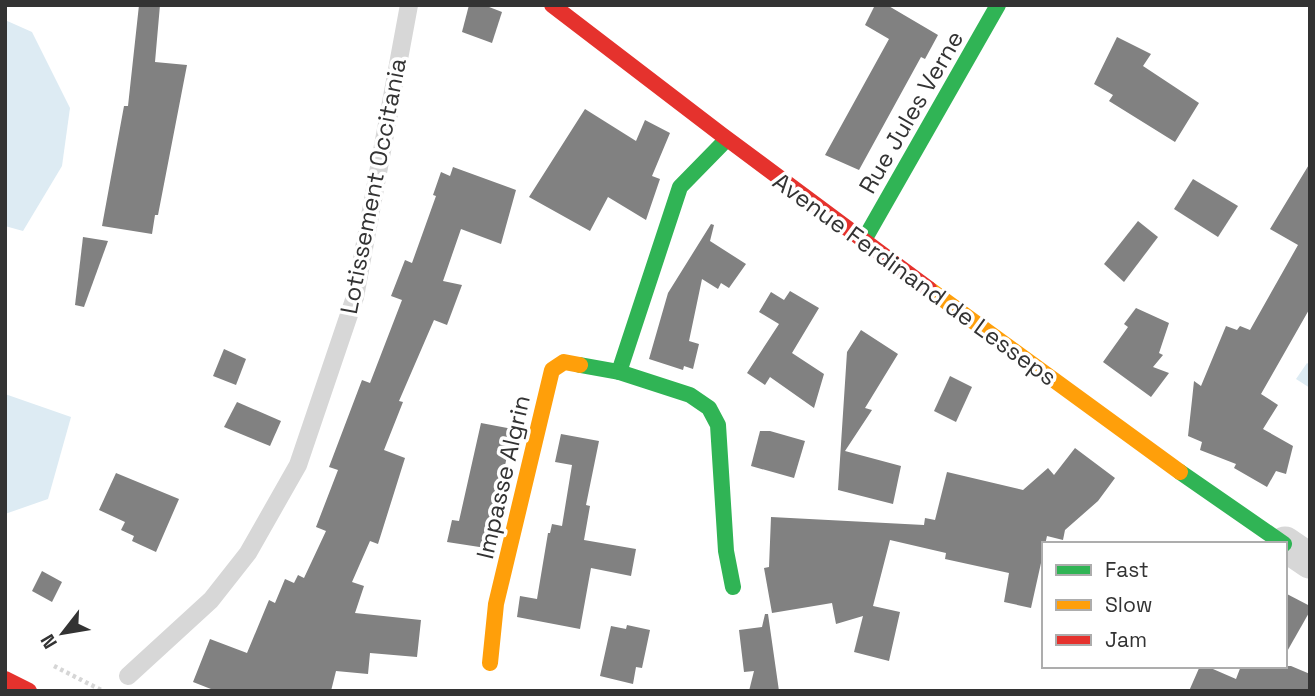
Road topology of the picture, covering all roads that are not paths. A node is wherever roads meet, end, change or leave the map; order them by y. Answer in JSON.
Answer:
{"nodes":[{"id":1,"x":409,"y":5,"type":"edge"},
{"id":2,"x":552,"y":5,"type":"edge"},
{"id":3,"x":998,"y":5,"type":"edge"},
{"id":4,"x":726,"y":140,"type":"junction"},
{"id":5,"x":864,"y":240,"type":"junction"},
{"id":6,"x":619,"y":372,"type":"junction"},
{"id":7,"x":1282,"y":542,"type":"edge"},
{"id":8,"x":1287,"y":545,"type":"edge"},
{"id":9,"x":1310,"y":561,"type":"edge"},
{"id":10,"x":733,"y":587,"type":"dead end"},
{"id":11,"x":490,"y":663,"type":"dead end"},
{"id":12,"x":128,"y":676,"type":"dead end"},
{"id":13,"x":5,"y":679,"type":"edge"},
{"id":14,"x":29,"y":691,"type":"edge"}],
"edges":[{"from":1,"to":12,"type":"lane","name":"Lotissement Occitania"},
{"from":2,"to":4,"type":"street","name":"Avenue Ferdinand de Lesseps"},
{"from":3,"to":5,"type":"street","name":"Rue Jules Verne"},
{"from":4,"to":5,"type":"street","name":"Avenue Ferdinand de Lesseps"},
{"from":4,"to":6,"type":"street"},
{"from":5,"to":7,"type":"street","name":"Avenue Ferdinand de Lesseps"},
{"from":6,"to":10,"type":"street","name":"Impasse Algrin"},
{"from":6,"to":11,"type":"street","name":"Impasse Algrin"},
{"from":8,"to":9,"type":"street","name":"Avenue Ferdinand de Lesseps"},
{"from":13,"to":14,"type":"street"}]}
